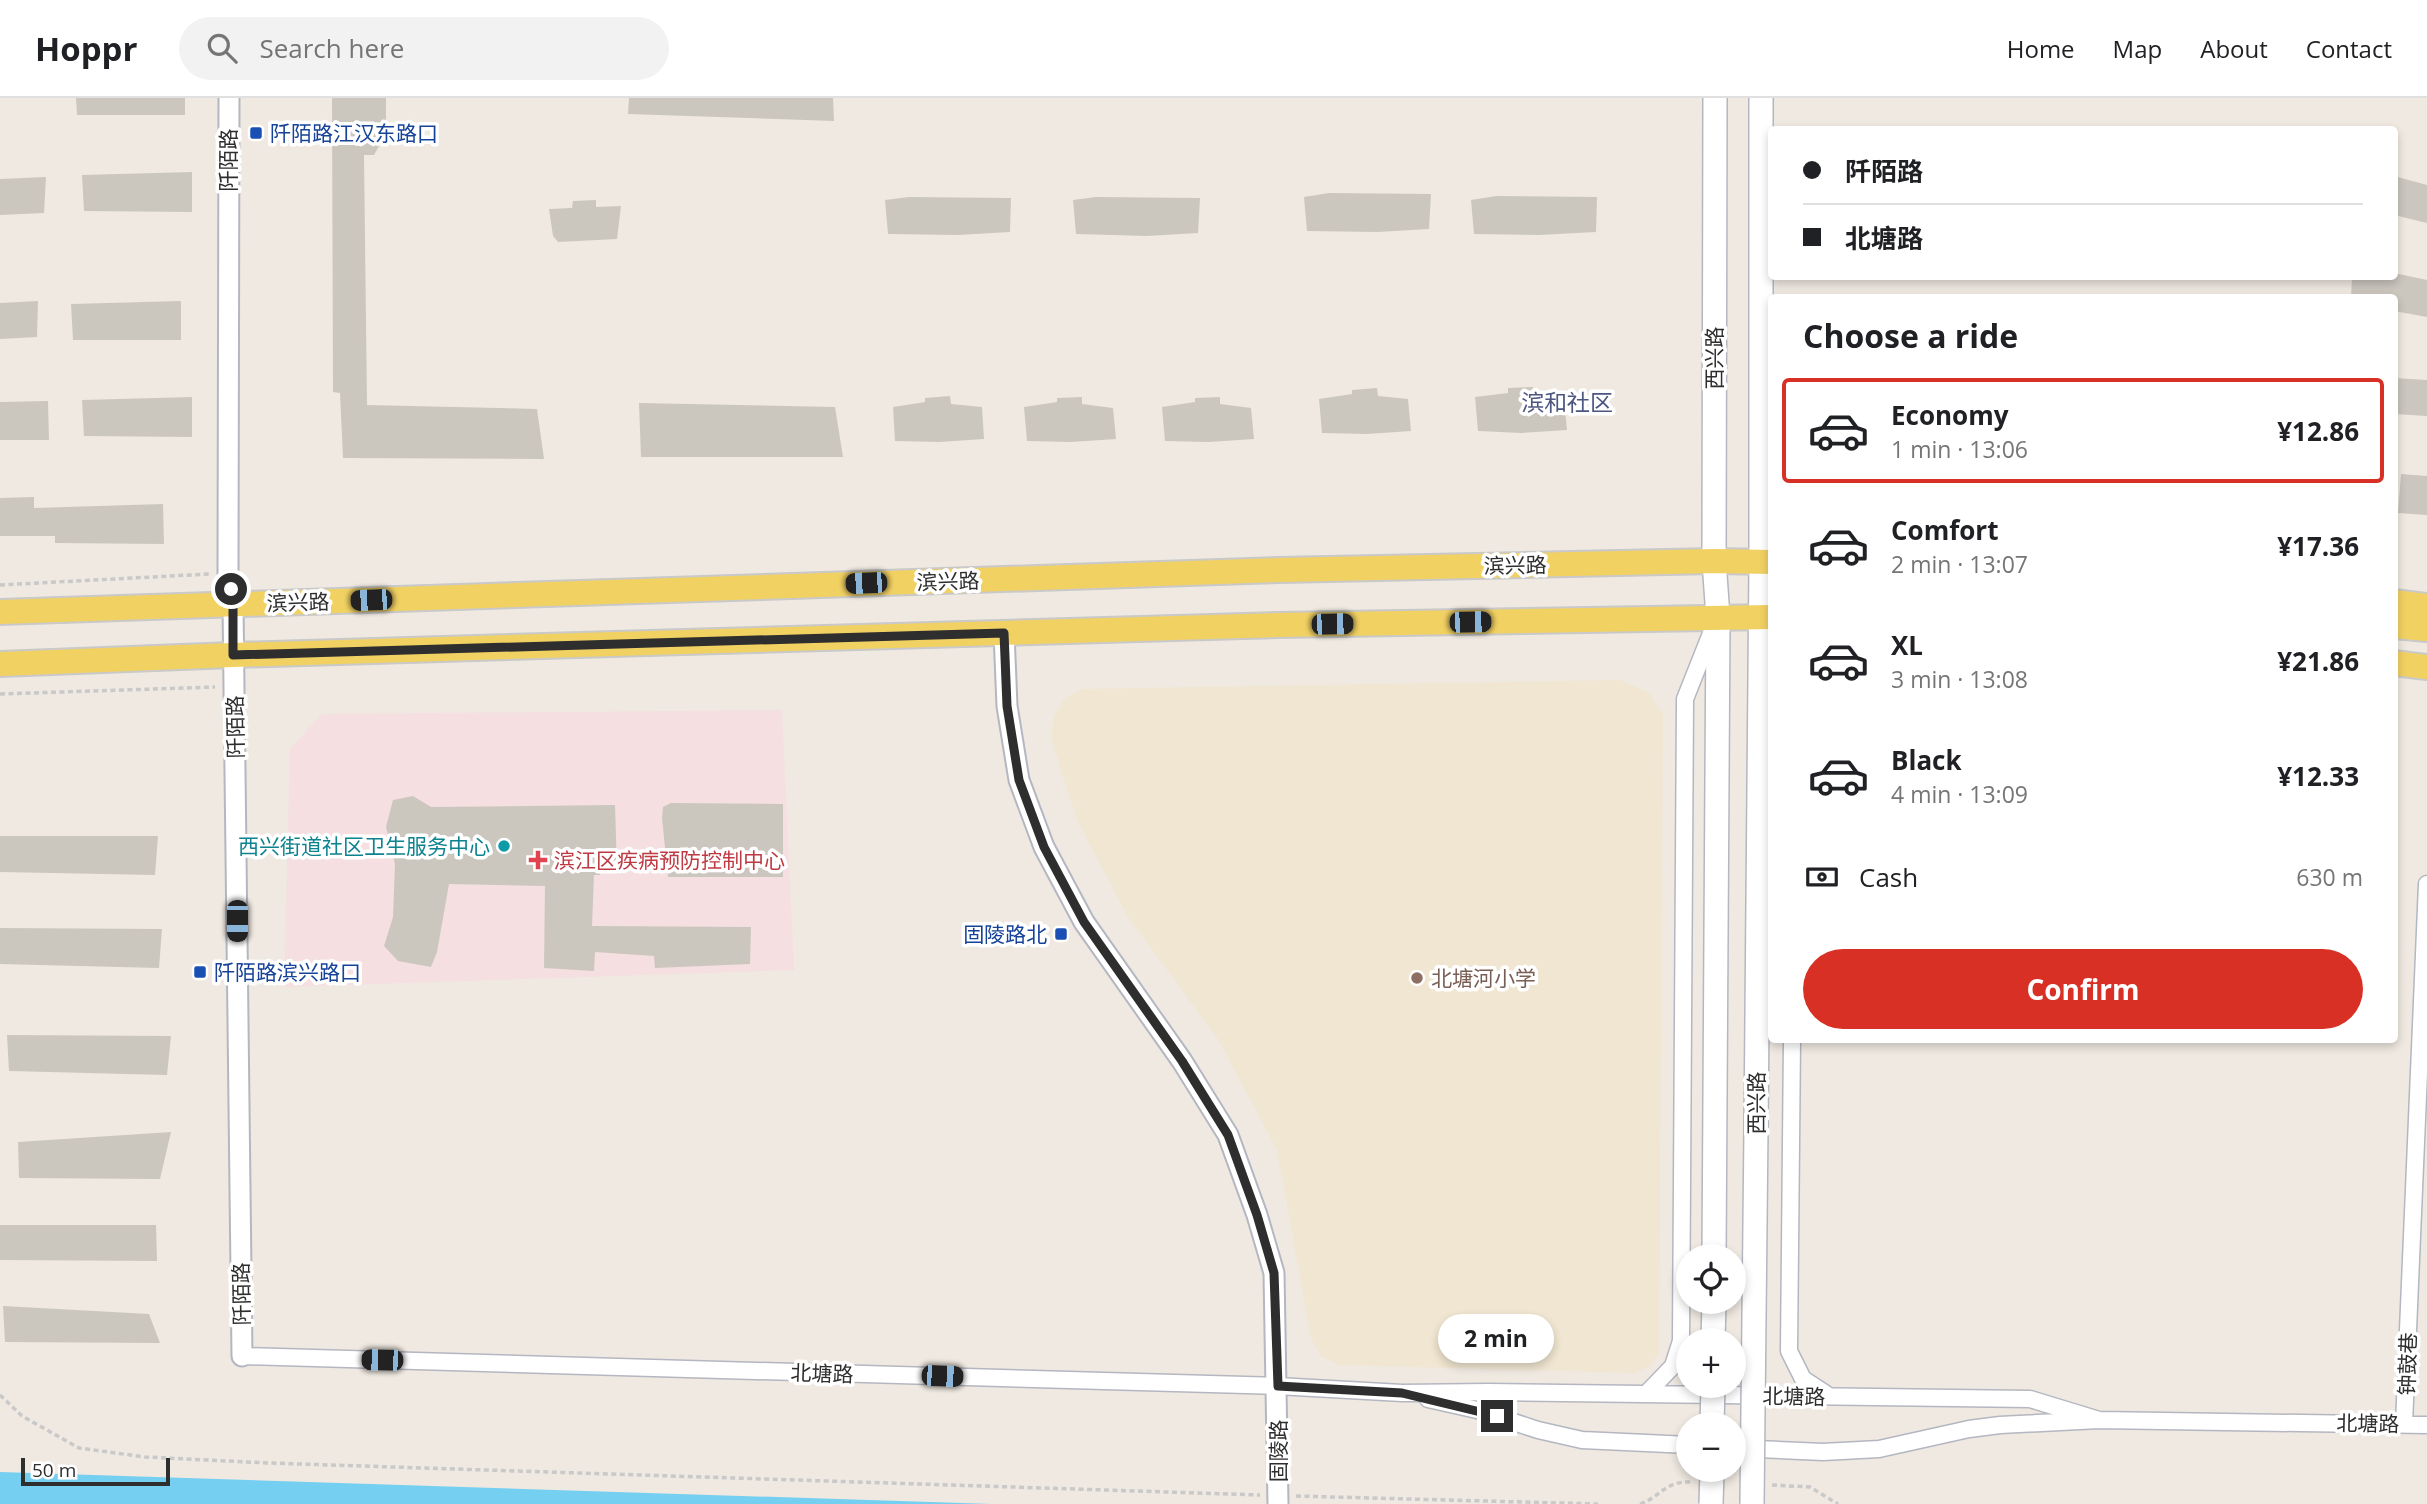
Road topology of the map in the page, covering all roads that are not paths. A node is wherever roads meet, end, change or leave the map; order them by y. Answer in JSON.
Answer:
{"nodes":[{"id":1,"x":229,"y":98,"type":"edge"},
{"id":2,"x":1715,"y":98,"type":"edge"},
{"id":3,"x":1761,"y":98,"type":"edge"},
{"id":4,"x":1714,"y":561,"type":"junction"},
{"id":5,"x":1766,"y":562,"type":"edge"},
{"id":6,"x":2398,"y":602,"type":"edge"},
{"id":7,"x":233,"y":604,"type":"junction"},
{"id":8,"x":2427,"y":606,"type":"edge"},
{"id":9,"x":0,"y":612,"type":"edge"},
{"id":10,"x":1718,"y":617,"type":"junction"},
{"id":11,"x":1765,"y":617,"type":"edge"},
{"id":12,"x":2398,"y":626,"type":"edge"},
{"id":13,"x":2427,"y":629,"type":"edge"},
{"id":14,"x":1004,"y":633,"type":"junction"},
{"id":15,"x":233,"y":655,"type":"junction"},
{"id":16,"x":2398,"y":663,"type":"edge"},
{"id":17,"x":0,"y":664,"type":"edge"},
{"id":18,"x":2427,"y":667,"type":"edge"},
{"id":19,"x":2427,"y":884,"type":"edge"},
{"id":20,"x":1792,"y":1043,"type":"edge"},
{"id":21,"x":1714,"y":1244,"type":"edge"},
{"id":22,"x":243,"y":1356,"type":"joint"},
{"id":23,"x":1278,"y":1386,"type":"junction"},
{"id":24,"x":1402,"y":1393,"type":"junction"},
{"id":25,"x":1646,"y":1394,"type":"junction"},
{"id":26,"x":1829,"y":1396,"type":"junction"},
{"id":27,"x":2099,"y":1420,"type":"junction"},
{"id":28,"x":2404,"y":1423,"type":"junction"},
{"id":29,"x":2427,"y":1424,"type":"edge"},
{"id":30,"x":1676,"y":1445,"type":"edge"},
{"id":31,"x":1746,"y":1449,"type":"edge"},
{"id":32,"x":1712,"y":1482,"type":"edge"},
{"id":33,"x":1278,"y":1500,"type":"edge"},
{"id":34,"x":1711,"y":1504,"type":"edge"},
{"id":35,"x":1752,"y":1504,"type":"edge"}],
"edges":[{"from":1,"to":7,"type":"street","name":"阡陌路"},
{"from":2,"to":4,"type":"main road","name":"西兴路"},
{"from":3,"to":5,"type":"main road","name":"西兴路"},
{"from":4,"to":5,"type":"main road","name":"滨兴路"},
{"from":4,"to":7,"type":"main road","name":"滨兴路"},
{"from":4,"to":10,"type":"main road","name":"西兴路"},
{"from":5,"to":11,"type":"main road","name":"西兴路"},
{"from":6,"to":8,"type":"main road"},
{"from":7,"to":9,"type":"main road","name":"滨兴路"},
{"from":7,"to":15,"type":"street","name":"阡陌路"},
{"from":10,"to":11,"type":"main road"},
{"from":10,"to":14,"type":"main road"},
{"from":10,"to":21,"type":"main road","name":"西兴路"},
{"from":10,"to":25,"type":"street","name":"西兴路"},
{"from":11,"to":35,"type":"main road","name":"西兴路","bridge":true},
{"from":12,"to":13,"type":"main road"},
{"from":14,"to":15,"type":"main road"},
{"from":14,"to":23,"type":"street","name":"固陵路"},
{"from":15,"to":17,"type":"main road"},
{"from":15,"to":22,"type":"street","name":"阡陌路"},
{"from":16,"to":18,"type":"main road"},
{"from":19,"to":28,"type":"street","name":"钟鼓巷"},
{"from":20,"to":26,"type":"street","name":"西兴路"},
{"from":22,"to":23,"type":"street","name":"北塘路"},
{"from":23,"to":24,"type":"street","name":"北塘路"},
{"from":23,"to":33,"type":"street","name":"固陵路"},
{"from":24,"to":25,"type":"street","name":"北塘路"},
{"from":24,"to":30,"type":"street","name":"北塘路"},
{"from":25,"to":26,"type":"street","name":"北塘路"},
{"from":26,"to":27,"type":"street","name":"北塘路"},
{"from":27,"to":28,"type":"street","name":"北塘路"},
{"from":27,"to":31,"type":"street","name":"北塘路"},
{"from":28,"to":29,"type":"street","name":"北塘路"},
{"from":32,"to":34,"type":"main road","bridge":true}]}
